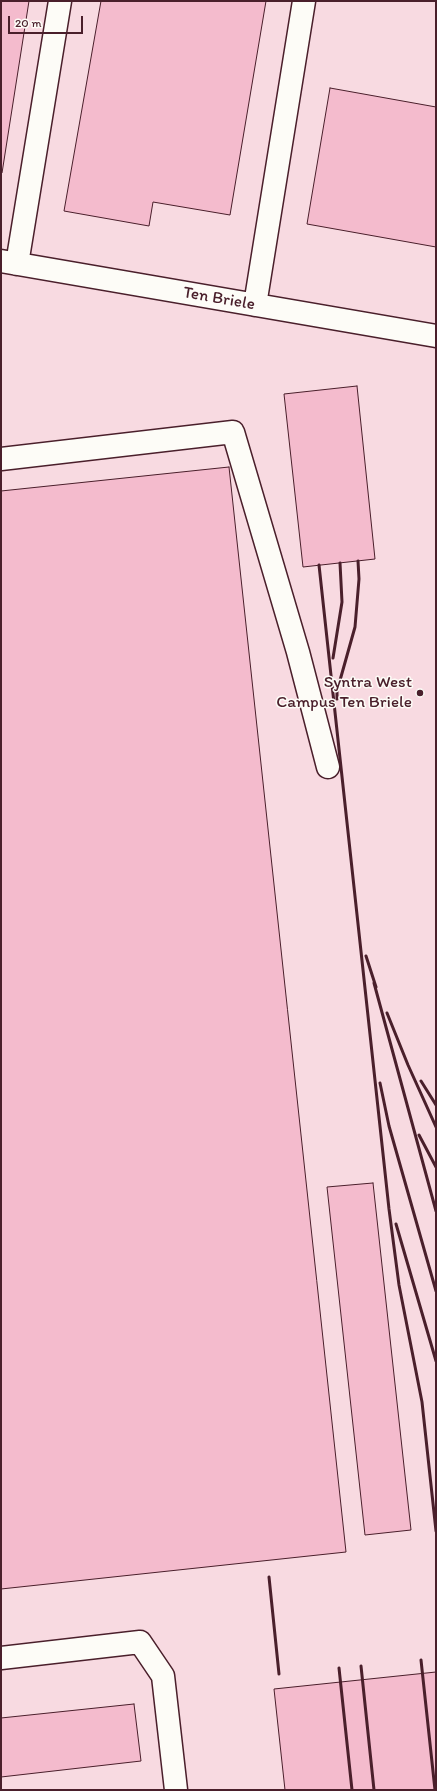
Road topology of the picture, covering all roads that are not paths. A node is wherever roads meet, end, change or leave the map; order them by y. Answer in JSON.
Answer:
{"nodes":[{"id":1,"x":60,"y":1,"type":"edge"},
{"id":2,"x":304,"y":1,"type":"edge"},
{"id":3,"x":9,"y":262,"type":"edge"},
{"id":4,"x":255,"y":305,"type":"junction"},
{"id":5,"x":436,"y":336,"type":"edge"},
{"id":6,"x":1,"y":459,"type":"edge"},
{"id":7,"x":328,"y":767,"type":"dead end"},
{"id":8,"x":1,"y":1658,"type":"edge"},
{"id":9,"x":176,"y":1790,"type":"edge"}],
"edges":[{"from":1,"to":3,"type":"street"},
{"from":2,"to":4,"type":"street"},
{"from":3,"to":4,"type":"street","name":"Ten Briele"},
{"from":4,"to":5,"type":"street","name":"Ten Briele"},
{"from":6,"to":7,"type":"street"},
{"from":8,"to":9,"type":"street"}]}
